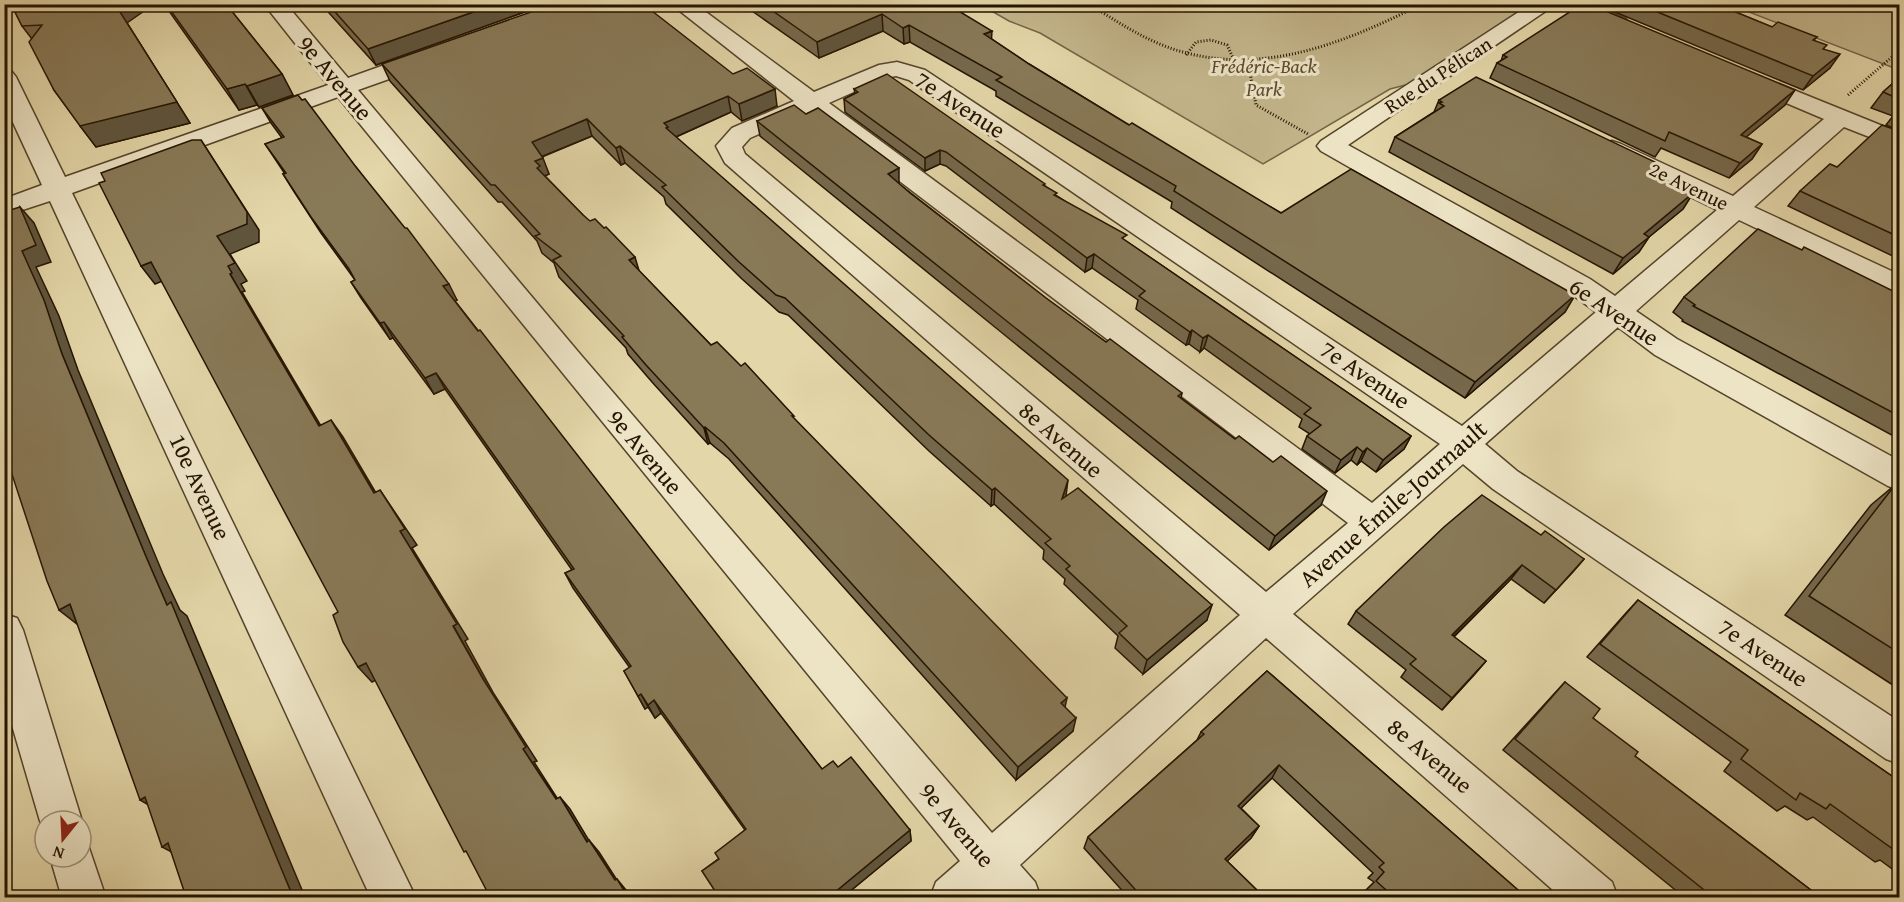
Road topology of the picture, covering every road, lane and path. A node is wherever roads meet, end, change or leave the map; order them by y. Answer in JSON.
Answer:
{"nodes":[{"id":1,"x":274,"y":4,"type":"edge"},
{"id":2,"x":681,"y":4,"type":"edge"},
{"id":3,"x":1089,"y":4,"type":"edge"},
{"id":4,"x":1422,"y":4,"type":"edge"},
{"id":5,"x":1546,"y":4,"type":"edge"},
{"id":6,"x":1571,"y":4,"type":"edge"},
{"id":7,"x":1885,"y":4,"type":"edge"},
{"id":8,"x":1899,"y":11,"type":"edge"},
{"id":9,"x":1636,"y":32,"type":"edge"},
{"id":10,"x":448,"y":50,"type":"edge"},
{"id":11,"x":1899,"y":50,"type":"edge"},
{"id":12,"x":1186,"y":55,"type":"junction"},
{"id":13,"x":1235,"y":62,"type":"junction"},
{"id":14,"x":1248,"y":62,"type":"junction"},
{"id":15,"x":1733,"y":72,"type":"edge"},
{"id":16,"x":4,"y":77,"type":"edge"},
{"id":17,"x":344,"y":88,"type":"junction"},
{"id":18,"x":812,"y":102,"type":"junction"},
{"id":19,"x":1841,"y":117,"type":"junction"},
{"id":20,"x":1595,"y":141,"type":"edge"},
{"id":21,"x":1899,"y":142,"type":"edge"},
{"id":22,"x":1330,"y":146,"type":"junction"},
{"id":23,"x":58,"y":189,"type":"junction"},
{"id":24,"x":4,"y":208,"type":"edge"},
{"id":25,"x":1734,"y":208,"type":"junction"},
{"id":26,"x":1899,"y":287,"type":"edge"},
{"id":27,"x":1616,"y":312,"type":"junction"},
{"id":28,"x":1462,"y":444,"type":"junction"},
{"id":29,"x":1899,"y":477,"type":"edge"},
{"id":30,"x":1373,"y":522,"type":"junction"},
{"id":31,"x":1265,"y":616,"type":"junction"},
{"id":32,"x":4,"y":630,"type":"edge"},
{"id":33,"x":1899,"y":745,"type":"edge"},
{"id":34,"x":57,"y":809,"type":"edge"},
{"id":35,"x":990,"y":864,"type":"junction"},
{"id":36,"x":76,"y":869,"type":"edge"},
{"id":37,"x":84,"y":897,"type":"edge"},
{"id":38,"x":394,"y":897,"type":"edge"},
{"id":39,"x":952,"y":897,"type":"edge"},
{"id":40,"x":1019,"y":897,"type":"edge"},
{"id":41,"x":1596,"y":897,"type":"edge"}],
"edges":[{"from":1,"to":17,"type":"street","name":"9e Avenue"},
{"from":2,"to":18,"type":"street"},
{"from":3,"to":12,"type":"path"},
{"from":4,"to":14,"type":"path"},
{"from":5,"to":22,"type":"street","name":"Rue du Pélican"},
{"from":6,"to":9,"type":"street"},
{"from":7,"to":8,"type":"path"},
{"from":10,"to":17,"type":"street"},
{"from":11,"to":19,"type":"path"},
{"from":12,"to":13,"type":"path"},
{"from":12,"to":13,"type":"path"},
{"from":13,"to":14,"type":"path"},
{"from":14,"to":22,"type":"path"},
{"from":15,"to":19,"type":"street"},
{"from":16,"to":23,"type":"street","name":"10e Avenue"},
{"from":17,"to":23,"type":"street"},
{"from":17,"to":35,"type":"street","name":"9e Avenue"},
{"from":18,"to":28,"type":"street","name":"7e Avenue"},
{"from":18,"to":30,"type":"street"},
{"from":18,"to":31,"type":"street","name":"8e Avenue"},
{"from":19,"to":21,"type":"street"},
{"from":19,"to":25,"type":"street","name":"Avenue Émile-Journault"},
{"from":20,"to":25,"type":"street","name":"2e Avenue"},
{"from":22,"to":27,"type":"street","name":"6e Avenue"},
{"from":23,"to":24,"type":"street"},
{"from":23,"to":38,"type":"street","name":"10e Avenue"},
{"from":25,"to":26,"type":"street","name":"2e Avenue"},
{"from":25,"to":27,"type":"street","name":"Avenue Émile-Journault"},
{"from":27,"to":28,"type":"street","name":"Avenue Émile-Journault"},
{"from":27,"to":29,"type":"street","name":"6e Avenue"},
{"from":28,"to":30,"type":"street","name":"Avenue Émile-Journault"},
{"from":28,"to":33,"type":"street","name":"7e Avenue"},
{"from":30,"to":31,"type":"street","name":"Avenue Émile-Journault"},
{"from":31,"to":35,"type":"street","name":"Avenue Émile-Journault"},
{"from":31,"to":41,"type":"street","name":"8e Avenue"},
{"from":32,"to":34,"type":"street"},
{"from":35,"to":39,"type":"street","name":"Avenue Émile-Journault"},
{"from":35,"to":40,"type":"street","name":"9e Avenue"},
{"from":36,"to":37,"type":"street"}]}
